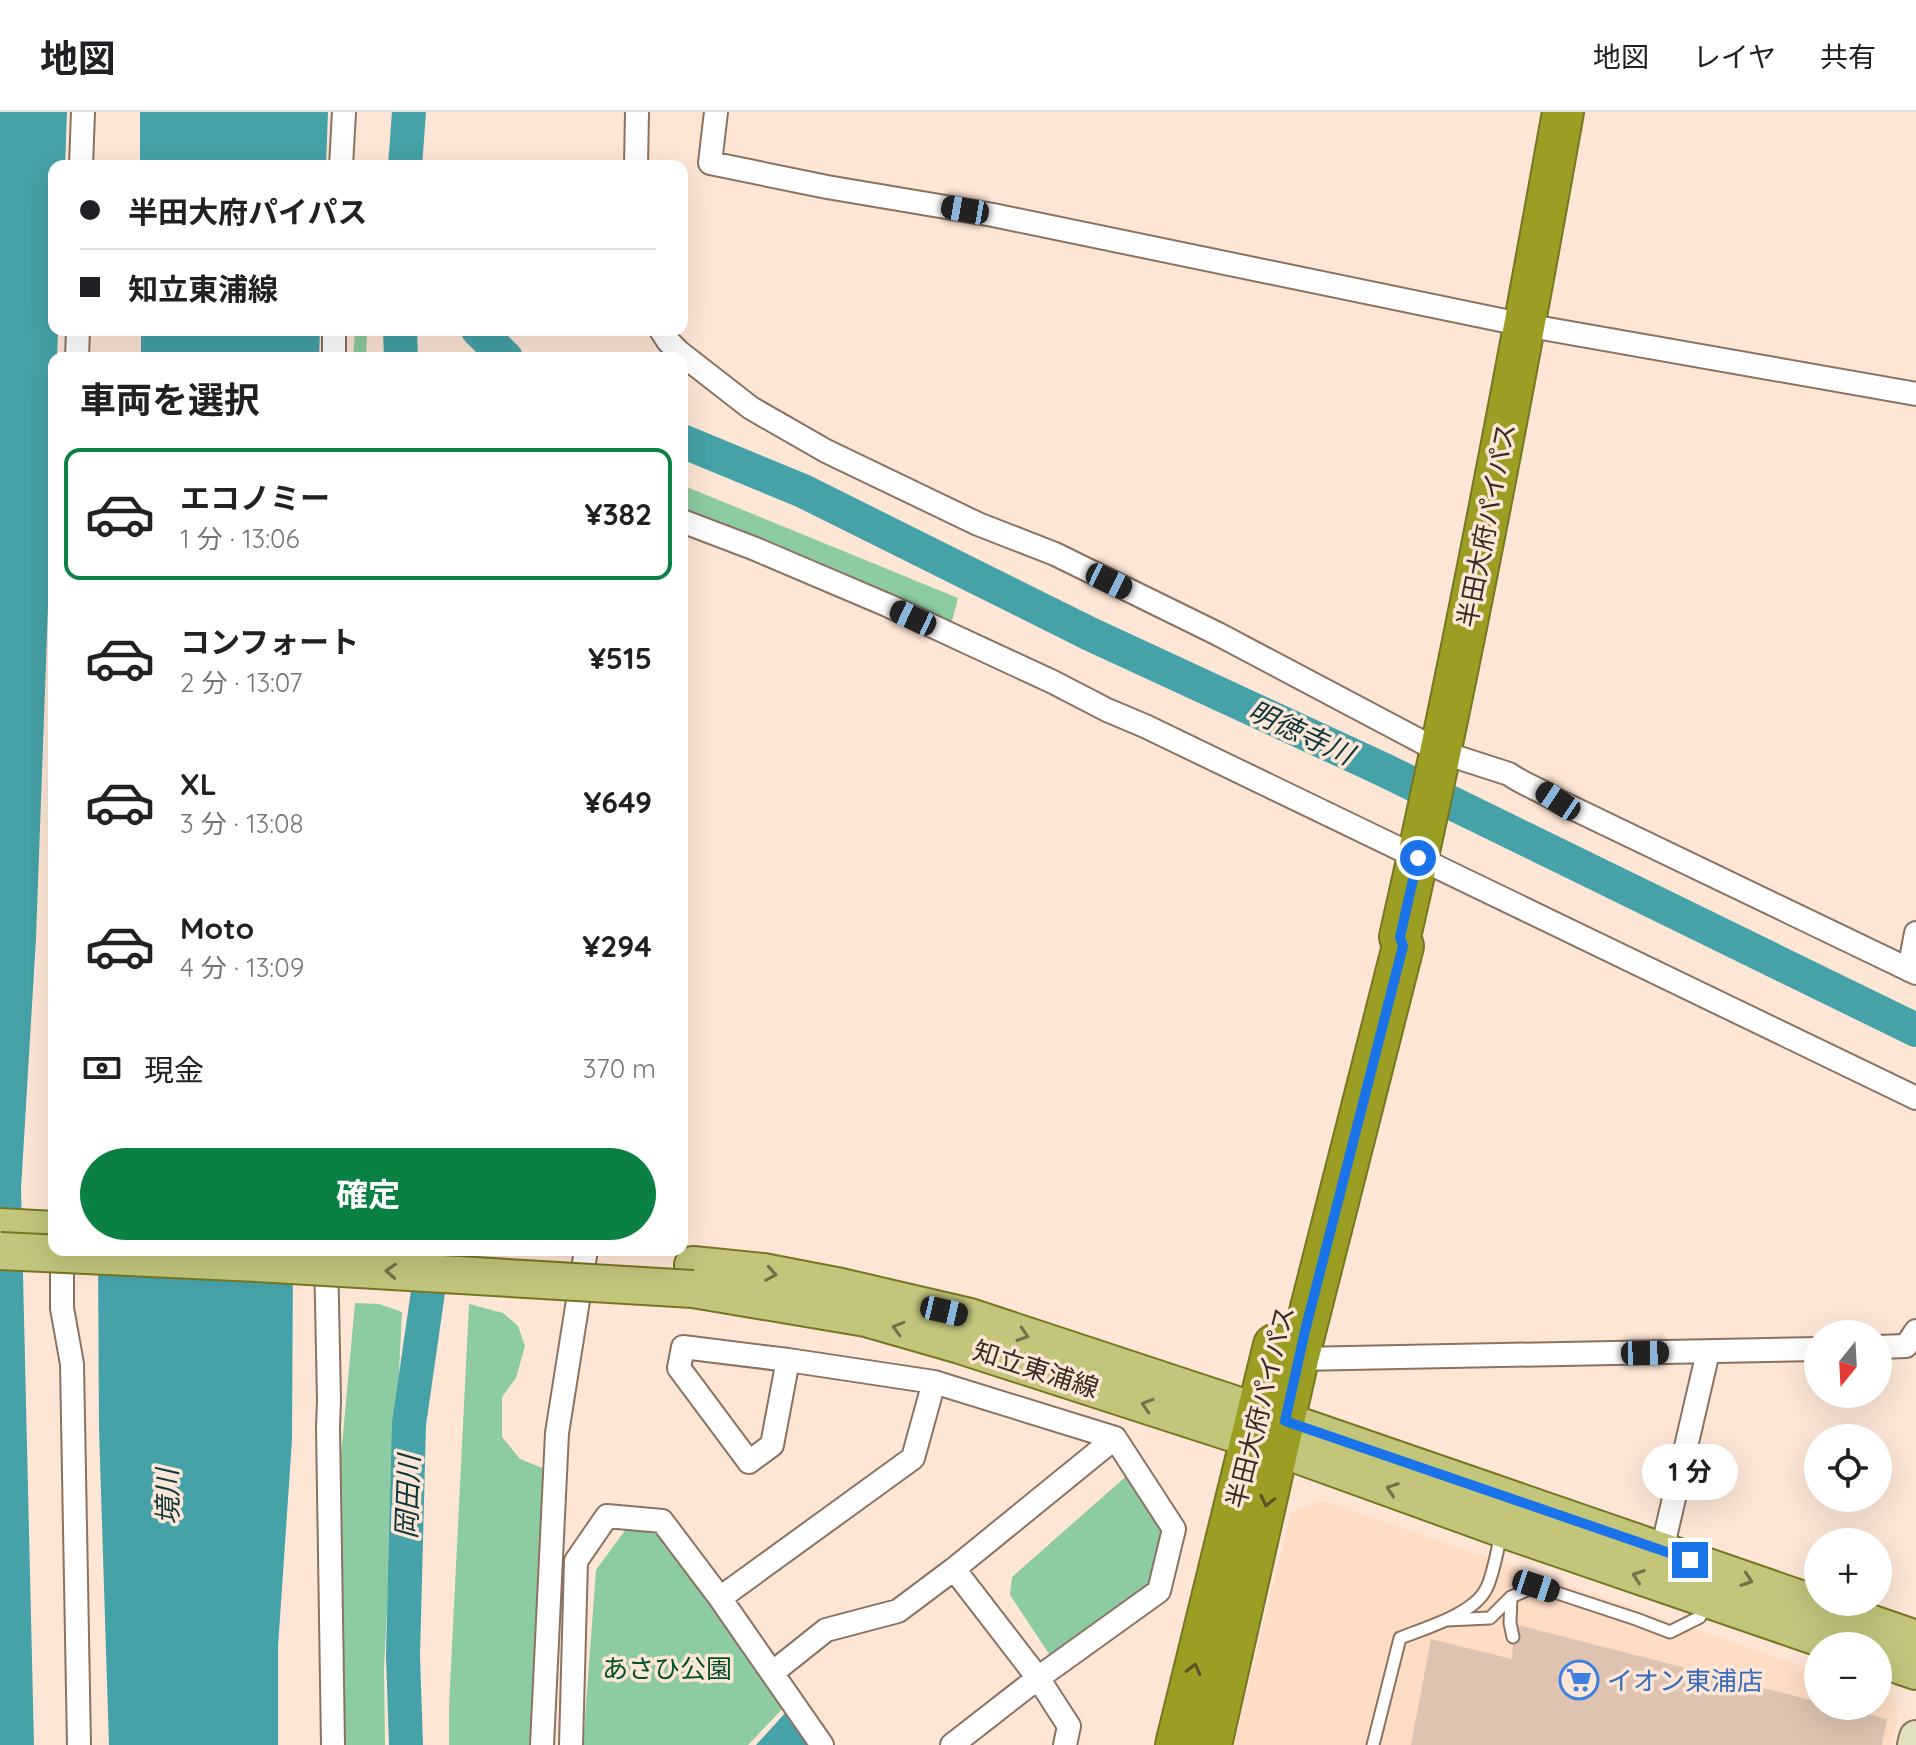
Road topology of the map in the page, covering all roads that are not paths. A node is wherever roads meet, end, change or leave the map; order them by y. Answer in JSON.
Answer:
{"nodes":[{"id":1,"x":83,"y":112,"type":"edge"},
{"id":2,"x":344,"y":112,"type":"edge"},
{"id":3,"x":637,"y":112,"type":"edge"},
{"id":4,"x":716,"y":112,"type":"edge"},
{"id":5,"x":1563,"y":112,"type":"edge"},
{"id":6,"x":81,"y":160,"type":"edge"},
{"id":7,"x":341,"y":160,"type":"edge"},
{"id":8,"x":636,"y":160,"type":"edge"},
{"id":9,"x":1525,"y":325,"type":"junction"},
{"id":10,"x":665,"y":336,"type":"edge"},
{"id":11,"x":679,"y":352,"type":"edge"},
{"id":12,"x":688,"y":359,"type":"edge"},
{"id":13,"x":1916,"y":394,"type":"edge"},
{"id":14,"x":688,"y":523,"type":"edge"},
{"id":15,"x":1439,"y":762,"type":"junction"},
{"id":16,"x":1421,"y":845,"type":"junction"},
{"id":17,"x":1916,"y":933,"type":"edge"},
{"id":18,"x":1400,"y":937,"type":"junction"},
{"id":19,"x":1913,"y":971,"type":"edge"},
{"id":20,"x":1916,"y":1098,"type":"edge"},
{"id":21,"x":0,"y":1227,"type":"edge"},
{"id":22,"x":48,"y":1230,"type":"edge"},
{"id":23,"x":0,"y":1251,"type":"edge"},
{"id":24,"x":48,"y":1253,"type":"edge"},
{"id":25,"x":62,"y":1256,"type":"edge"},
{"id":26,"x":107,"y":1256,"type":"edge"},
{"id":27,"x":326,"y":1256,"type":"edge"},
{"id":28,"x":486,"y":1256,"type":"edge"},
{"id":29,"x":585,"y":1256,"type":"edge"},
{"id":30,"x":693,"y":1277,"type":"junction"},
{"id":31,"x":1916,"y":1331,"type":"edge"},
{"id":32,"x":1892,"y":1346,"type":"edge"},
{"id":33,"x":1804,"y":1349,"type":"edge"},
{"id":34,"x":1708,"y":1352,"type":"junction"},
{"id":35,"x":1298,"y":1359,"type":"junction"},
{"id":36,"x":788,"y":1360,"type":"junction"},
{"id":37,"x":934,"y":1382,"type":"junction"},
{"id":38,"x":1268,"y":1430,"type":"junction"},
{"id":39,"x":1115,"y":1438,"type":"junction"},
{"id":40,"x":1503,"y":1529,"type":"junction"},
{"id":41,"x":1662,"y":1550,"type":"junction"},
{"id":42,"x":954,"y":1569,"type":"junction"},
{"id":43,"x":1511,"y":1597,"type":"junction"},
{"id":44,"x":720,"y":1598,"type":"junction"},
{"id":45,"x":1707,"y":1598,"type":"junction"},
{"id":46,"x":1446,"y":1620,"type":"junction"},
{"id":47,"x":1804,"y":1632,"type":"edge"},
{"id":48,"x":1513,"y":1637,"type":"dead end"},
{"id":49,"x":1916,"y":1639,"type":"edge"},
{"id":50,"x":1892,"y":1663,"type":"edge"},
{"id":51,"x":1916,"y":1671,"type":"edge"},
{"id":52,"x":772,"y":1673,"type":"junction"},
{"id":53,"x":1038,"y":1678,"type":"junction"},
{"id":54,"x":1916,"y":1737,"type":"edge"},
{"id":55,"x":79,"y":1745,"type":"edge"},
{"id":56,"x":333,"y":1745,"type":"edge"},
{"id":57,"x":542,"y":1745,"type":"edge"},
{"id":58,"x":571,"y":1745,"type":"edge"},
{"id":59,"x":822,"y":1745,"type":"edge"},
{"id":60,"x":952,"y":1745,"type":"edge"},
{"id":61,"x":1065,"y":1745,"type":"edge"},
{"id":62,"x":1176,"y":1745,"type":"edge"},
{"id":63,"x":1211,"y":1745,"type":"edge"},
{"id":64,"x":1373,"y":1745,"type":"edge"},
{"id":65,"x":1914,"y":1745,"type":"edge"}],
"edges":[{"from":1,"to":6,"type":"street"},
{"from":2,"to":7,"type":"street"},
{"from":3,"to":8,"type":"street"},
{"from":4,"to":9,"type":"street"},
{"from":5,"to":9,"type":"highway","name":"半田大府パイパス"},
{"from":9,"to":13,"type":"street"},
{"from":9,"to":15,"type":"highway","name":"半田大府パイパス"},
{"from":10,"to":11,"type":"street"},
{"from":12,"to":15,"type":"street"},
{"from":14,"to":16,"type":"street"},
{"from":15,"to":16,"type":"highway","name":"半田大府パイパス"},
{"from":15,"to":19,"type":"street"},
{"from":16,"to":18,"type":"highway","name":"半田大府パイパス"},
{"from":16,"to":20,"type":"street"},
{"from":17,"to":19,"type":"street"},
{"from":18,"to":35,"type":"highway","name":"半田大府パイパス"},
{"from":18,"to":38,"type":"highway","name":"半田大府パイパス"},
{"from":21,"to":22,"type":"main road"},
{"from":24,"to":23,"type":"main road","name":"知立東浦線","one_way":true,"bridge":true},
{"from":25,"to":55,"type":"street"},
{"from":30,"to":26,"type":"main road","name":"知立東浦線","one_way":true,"bridge":true},
{"from":27,"to":56,"type":"street"},
{"from":28,"to":30,"type":"main road","name":"知立東浦線"},
{"from":29,"to":57,"type":"street"},
{"from":30,"to":38,"type":"main road","name":"知立東浦線"},
{"from":31,"to":32,"type":"street"},
{"from":33,"to":34,"type":"street"},
{"from":34,"to":35,"type":"street"},
{"from":34,"to":41,"type":"street"},
{"from":35,"to":38,"type":"highway","name":"半田大府パイパス"},
{"from":36,"to":36,"type":"street"},
{"from":36,"to":37,"type":"street"},
{"from":37,"to":39,"type":"street"},
{"from":37,"to":44,"type":"street"},
{"from":40,"to":38,"type":"main road","name":"知立東浦線","one_way":true},
{"from":38,"to":41,"type":"main road","name":"知立東浦線"},
{"from":62,"to":38,"type":"highway","name":"半田大府パイパス","one_way":true},
{"from":38,"to":63,"type":"highway","name":"半田大府パイパス","one_way":true},
{"from":39,"to":42,"type":"street"},
{"from":39,"to":53,"type":"street"},
{"from":45,"to":40,"type":"main road","name":"知立東浦線","one_way":true},
{"from":40,"to":46,"type":"lane"},
{"from":41,"to":49,"type":"main road","name":"知立東浦線","one_way":true},
{"from":42,"to":52,"type":"street"},
{"from":42,"to":53,"type":"street"},
{"from":43,"to":45,"type":"lane"},
{"from":43,"to":46,"type":"lane"},
{"from":43,"to":48,"type":"lane"},
{"from":44,"to":52,"type":"street"},
{"from":44,"to":58,"type":"street"},
{"from":45,"to":47,"type":"main road","name":"知立東浦線"},
{"from":46,"to":64,"type":"lane"},
{"from":50,"to":51,"type":"main road"},
{"from":52,"to":59,"type":"street"},
{"from":53,"to":60,"type":"street"},
{"from":53,"to":61,"type":"street"},
{"from":54,"to":65,"type":"street"}]}
